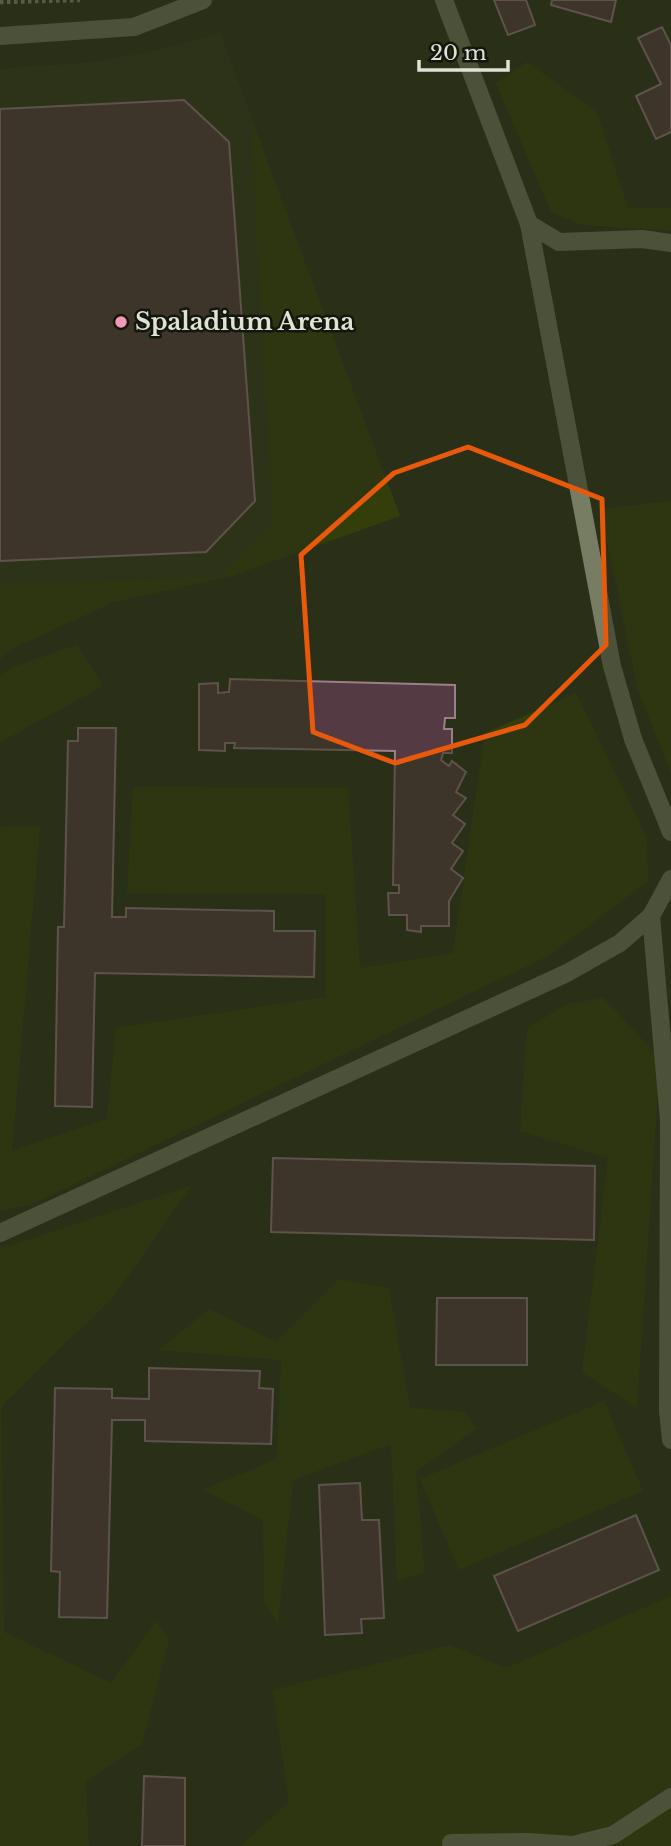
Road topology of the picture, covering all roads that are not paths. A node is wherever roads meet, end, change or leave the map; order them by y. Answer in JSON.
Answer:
{"nodes":[{"id":1,"x":203,"y":0,"type":"edge"},
{"id":2,"x":444,"y":0,"type":"edge"},
{"id":3,"x":0,"y":36,"type":"edge"},
{"id":4,"x":529,"y":224,"type":"junction"},
{"id":5,"x":671,"y":243,"type":"edge"},
{"id":6,"x":671,"y":832,"type":"edge"},
{"id":7,"x":671,"y":879,"type":"edge"},
{"id":8,"x":651,"y":916,"type":"junction"},
{"id":9,"x":0,"y":1233,"type":"edge"},
{"id":10,"x":671,"y":1440,"type":"edge"},
{"id":11,"x":671,"y":1797,"type":"edge"},
{"id":12,"x":452,"y":1843,"type":"dead end"}],
"edges":[{"from":1,"to":3,"type":"street"},
{"from":2,"to":4,"type":"street"},
{"from":4,"to":5,"type":"street"},
{"from":4,"to":6,"type":"street"},
{"from":7,"to":8,"type":"street"},
{"from":8,"to":9,"type":"street"},
{"from":8,"to":10,"type":"street"},
{"from":11,"to":12,"type":"street"}]}
